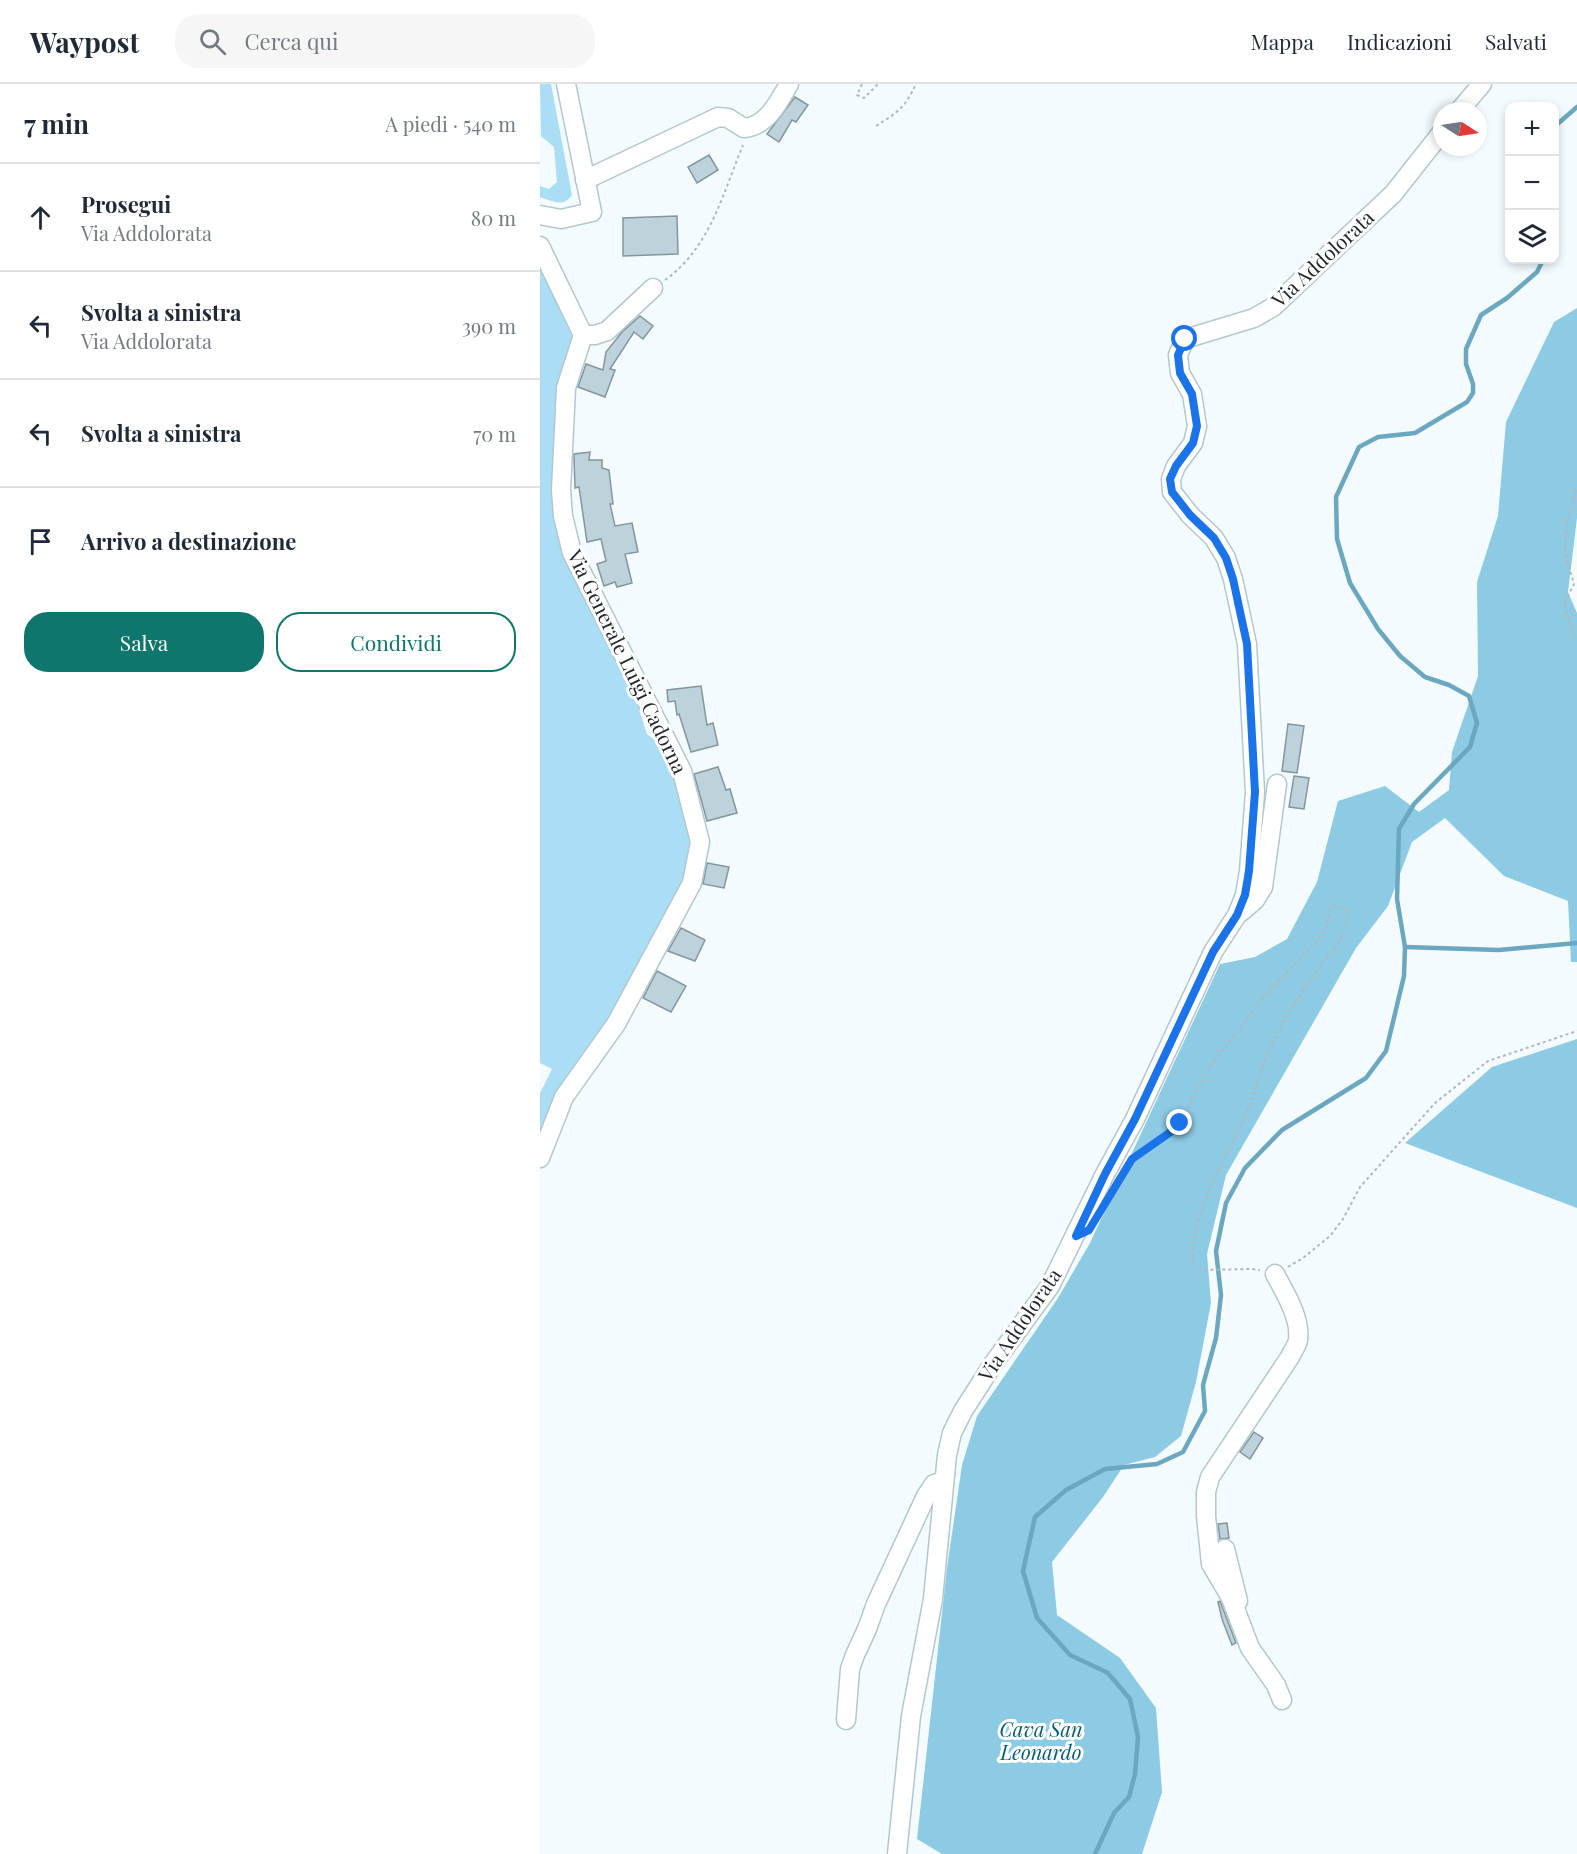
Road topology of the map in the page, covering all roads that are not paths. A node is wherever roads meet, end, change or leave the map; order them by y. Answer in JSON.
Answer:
{"nodes":[{"id":1,"x":566,"y":84,"type":"edge"},
{"id":2,"x":789,"y":84,"type":"edge"},
{"id":3,"x":1482,"y":84,"type":"edge"},
{"id":4,"x":1467,"y":102,"type":"edge"},
{"id":5,"x":1433,"y":143,"type":"edge"},
{"id":6,"x":585,"y":180,"type":"junction"},
{"id":7,"x":540,"y":215,"type":"edge"},
{"id":8,"x":540,"y":246,"type":"edge"},
{"id":9,"x":653,"y":288,"type":"road end"},
{"id":10,"x":583,"y":335,"type":"junction"},
{"id":11,"x":1278,"y":783,"type":"dead end"},
{"id":12,"x":1237,"y":915,"type":"junction"},
{"id":13,"x":540,"y":1158,"type":"edge"},
{"id":14,"x":1275,"y":1274,"type":"road end"},
{"id":15,"x":944,"y":1481,"type":"junction"},
{"id":16,"x":1225,"y":1549,"type":"dead end"},
{"id":17,"x":1250,"y":1648,"type":"junction"},
{"id":18,"x":1282,"y":1700,"type":"dead end"},
{"id":19,"x":846,"y":1720,"type":"dead end"},
{"id":20,"x":897,"y":1854,"type":"edge"}],
"edges":[{"from":1,"to":6,"type":"street"},
{"from":2,"to":6,"type":"street"},
{"from":3,"to":4,"type":"street"},
{"from":5,"to":12,"type":"street","name":"Via Addolorata"},
{"from":6,"to":7,"type":"street"},
{"from":8,"to":10,"type":"street"},
{"from":9,"to":10,"type":"street"},
{"from":10,"to":13,"type":"street","name":"Via Generale Luigi Cadorna"},
{"from":11,"to":12,"type":"street"},
{"from":12,"to":15,"type":"street","name":"Via Addolorata"},
{"from":14,"to":17,"type":"street"},
{"from":15,"to":19,"type":"street"},
{"from":15,"to":20,"type":"street","name":"Via Addolorata"},
{"from":16,"to":17,"type":"street"},
{"from":17,"to":18,"type":"street"}]}
